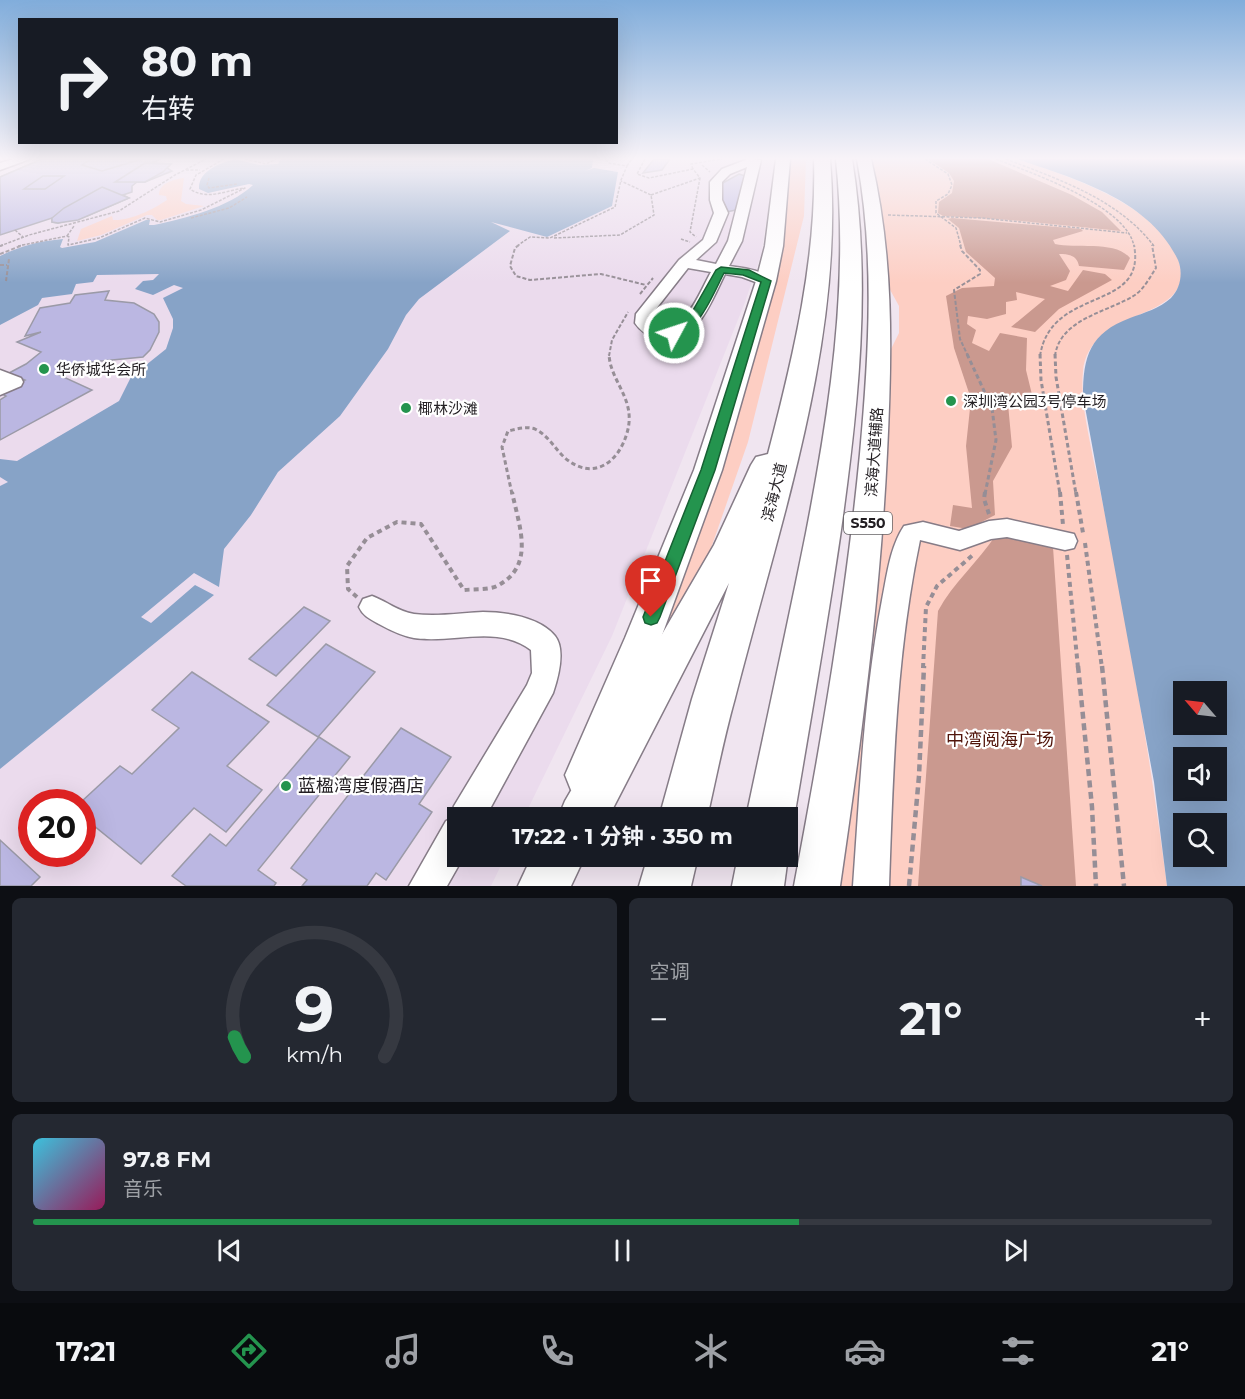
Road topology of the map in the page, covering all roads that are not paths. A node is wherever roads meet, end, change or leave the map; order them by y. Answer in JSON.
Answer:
{"nodes":[{"id":1,"x":713,"y":200,"type":"edge"},
{"id":2,"x":743,"y":200,"type":"edge"},
{"id":3,"x":777,"y":200,"type":"edge"},
{"id":4,"x":824,"y":200,"type":"edge"},
{"id":5,"x":850,"y":200,"type":"edge"},
{"id":6,"x":872,"y":200,"type":"edge"},
{"id":7,"x":730,"y":221,"type":"dead end"},
{"id":8,"x":729,"y":242,"type":"junction"},
{"id":9,"x":693,"y":248,"type":"junction"},
{"id":10,"x":723,"y":266,"type":"junction"},
{"id":11,"x":769,"y":269,"type":"junction"},
{"id":12,"x":0,"y":376,"type":"edge"},
{"id":13,"x":0,"y":389,"type":"edge"},
{"id":14,"x":797,"y":396,"type":"junction"},
{"id":15,"x":1065,"y":541,"type":"road end"},
{"id":16,"x":365,"y":603,"type":"road end"},
{"id":17,"x":472,"y":807,"type":"edge"},
{"id":18,"x":573,"y":807,"type":"edge"},
{"id":19,"x":588,"y":807,"type":"edge"},
{"id":20,"x":686,"y":807,"type":"edge"},
{"id":21,"x":772,"y":807,"type":"edge"},
{"id":22,"x":447,"y":852,"type":"edge"},
{"id":23,"x":547,"y":867,"type":"edge"},
{"id":24,"x":554,"y":867,"type":"edge"},
{"id":25,"x":670,"y":867,"type":"edge"},
{"id":26,"x":761,"y":867,"type":"edge"},
{"id":27,"x":427,"y":886,"type":"edge"},
{"id":28,"x":539,"y":886,"type":"edge"},
{"id":29,"x":544,"y":886,"type":"edge"},
{"id":30,"x":665,"y":886,"type":"edge"},
{"id":31,"x":758,"y":886,"type":"edge"},
{"id":32,"x":817,"y":886,"type":"edge"},
{"id":33,"x":871,"y":886,"type":"edge"}],
"edges":[{"from":1,"to":9,"type":"street"},
{"from":2,"to":8,"type":"street"},
{"from":3,"to":11,"type":"main road"},
{"from":4,"to":14,"type":"highway","name":"滨海大道"},
{"from":5,"to":21,"type":"highway","number":"S550"},
{"from":6,"to":32,"type":"main road","name":"滨海大道辅路","number":"S550"},
{"from":7,"to":8,"type":"street"},
{"from":8,"to":9,"type":"street"},
{"from":8,"to":10,"type":"street"},
{"from":9,"to":10,"type":"street"},
{"from":9,"to":10,"type":"street"},
{"from":10,"to":11,"type":"street"},
{"from":10,"to":11,"type":"street"},
{"from":11,"to":18,"type":"main road"},
{"from":12,"to":13,"type":"street"},
{"from":14,"to":19,"type":"highway"},
{"from":14,"to":20,"type":"highway","name":"滨海大道"},
{"from":15,"to":33,"type":"street"},
{"from":16,"to":17,"type":"street"},
{"from":22,"to":27,"type":"street"},
{"from":23,"to":28,"type":"main road"},
{"from":24,"to":29,"type":"highway"},
{"from":25,"to":30,"type":"highway"},
{"from":26,"to":31,"type":"highway"}]}
